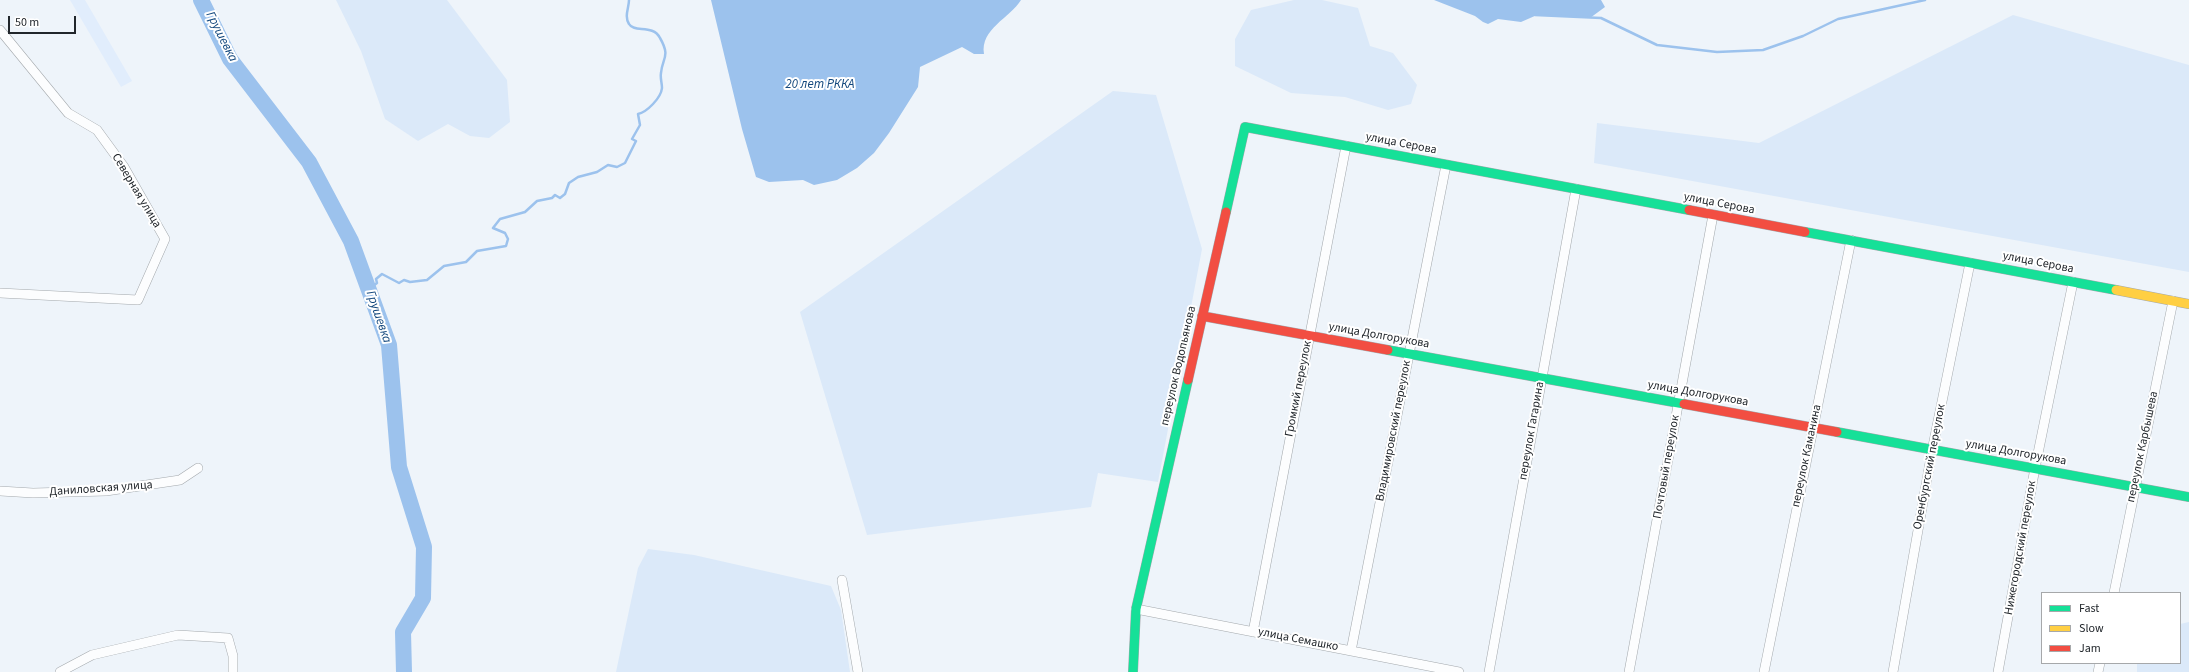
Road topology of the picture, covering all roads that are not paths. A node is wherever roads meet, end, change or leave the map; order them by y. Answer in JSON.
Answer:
{"nodes":[{"id":1,"x":0,"y":30,"type":"edge"},
{"id":2,"x":1245,"y":127,"type":"joint"},
{"id":3,"x":1346,"y":146,"type":"junction"},
{"id":4,"x":1446,"y":165,"type":"junction"},
{"id":5,"x":1576,"y":189,"type":"junction"},
{"id":6,"x":1713,"y":215,"type":"junction"},
{"id":7,"x":1851,"y":240,"type":"junction"},
{"id":8,"x":1970,"y":263,"type":"junction"},
{"id":9,"x":2073,"y":282,"type":"junction"},
{"id":10,"x":0,"y":293,"type":"edge"},
{"id":11,"x":2173,"y":301,"type":"junction"},
{"id":12,"x":2189,"y":304,"type":"edge"},
{"id":13,"x":1202,"y":316,"type":"junction"},
{"id":14,"x":1308,"y":335,"type":"junction"},
{"id":15,"x":1409,"y":354,"type":"junction"},
{"id":16,"x":1542,"y":378,"type":"junction"},
{"id":17,"x":1679,"y":403,"type":"junction"},
{"id":18,"x":1813,"y":427,"type":"junction"},
{"id":19,"x":1932,"y":450,"type":"junction"},
{"id":20,"x":198,"y":468,"type":"dead end"},
{"id":21,"x":2035,"y":468,"type":"junction"},
{"id":22,"x":2135,"y":487,"type":"junction"},
{"id":23,"x":0,"y":491,"type":"edge"},
{"id":24,"x":2189,"y":497,"type":"edge"},
{"id":25,"x":842,"y":580,"type":"dead end"},
{"id":26,"x":2114,"y":592,"type":"edge"},
{"id":27,"x":1136,"y":609,"type":"junction"},
{"id":28,"x":1253,"y":632,"type":"junction"},
{"id":29,"x":1351,"y":651,"type":"junction"},
{"id":30,"x":60,"y":672,"type":"edge"},
{"id":31,"x":233,"y":672,"type":"edge"},
{"id":32,"x":858,"y":672,"type":"edge"},
{"id":33,"x":1133,"y":672,"type":"edge"},
{"id":34,"x":1459,"y":672,"type":"edge"},
{"id":35,"x":1489,"y":672,"type":"edge"},
{"id":36,"x":1629,"y":672,"type":"edge"},
{"id":37,"x":1764,"y":672,"type":"edge"},
{"id":38,"x":1893,"y":672,"type":"edge"},
{"id":39,"x":1998,"y":672,"type":"edge"}],
"edges":[{"from":1,"to":10,"type":"street","name":"Северная улица"},
{"from":2,"to":3,"type":"street","name":"улица Серова"},
{"from":2,"to":13,"type":"street","name":"переулок Водопьянова"},
{"from":3,"to":4,"type":"street","name":"улица Серова"},
{"from":3,"to":14,"type":"street","name":"Громкий переулок"},
{"from":4,"to":5,"type":"street","name":"улица Серова"},
{"from":4,"to":15,"type":"street","name":"Владимировский переулок"},
{"from":5,"to":6,"type":"street","name":"улица Серова"},
{"from":5,"to":16,"type":"street","name":"переулок Гагарина"},
{"from":6,"to":7,"type":"street","name":"улица Серова"},
{"from":6,"to":17,"type":"street","name":"Почтовый переулок"},
{"from":7,"to":8,"type":"street","name":"улица Серова"},
{"from":7,"to":18,"type":"street","name":"переулок Каманина"},
{"from":8,"to":9,"type":"street","name":"улица Серова"},
{"from":8,"to":19,"type":"street","name":"Оренбургский переулок"},
{"from":9,"to":11,"type":"street","name":"улица Серова"},
{"from":9,"to":21,"type":"street","name":"Нижегородский переулок"},
{"from":11,"to":12,"type":"street","name":"улица Серова"},
{"from":11,"to":22,"type":"street","name":"переулок Карбышева"},
{"from":13,"to":14,"type":"street","name":"улица Долгорукова"},
{"from":13,"to":27,"type":"street","name":"переулок Водопьянова"},
{"from":14,"to":15,"type":"street","name":"улица Долгорукова"},
{"from":14,"to":28,"type":"street","name":"Громкий переулок"},
{"from":15,"to":16,"type":"street","name":"улица Долгорукова"},
{"from":15,"to":29,"type":"street","name":"Владимировский переулок"},
{"from":16,"to":17,"type":"street","name":"улица Долгорукова"},
{"from":16,"to":35,"type":"street","name":"переулок Гагарина"},
{"from":17,"to":18,"type":"street","name":"улица Долгорукова"},
{"from":17,"to":36,"type":"street","name":"Почтовый переулок"},
{"from":18,"to":19,"type":"street","name":"улица Долгорукова"},
{"from":18,"to":37,"type":"street","name":"переулок Каманина"},
{"from":19,"to":21,"type":"street","name":"улица Долгорукова"},
{"from":19,"to":38,"type":"street","name":"Оренбургский переулок"},
{"from":20,"to":23,"type":"street","name":"Даниловская улица"},
{"from":21,"to":22,"type":"street","name":"улица Долгорукова"},
{"from":21,"to":39,"type":"street","name":"Нижегородский переулок"},
{"from":22,"to":24,"type":"street","name":"улица Долгорукова"},
{"from":22,"to":26,"type":"street","name":"переулок Карбышева"},
{"from":25,"to":32,"type":"street"},
{"from":27,"to":28,"type":"street","name":"улица Семашко"},
{"from":27,"to":33,"type":"street","name":"переулок Водопьянова"},
{"from":28,"to":29,"type":"street","name":"улица Семашко"},
{"from":29,"to":34,"type":"street","name":"улица Семашко"},
{"from":30,"to":31,"type":"street"}]}
